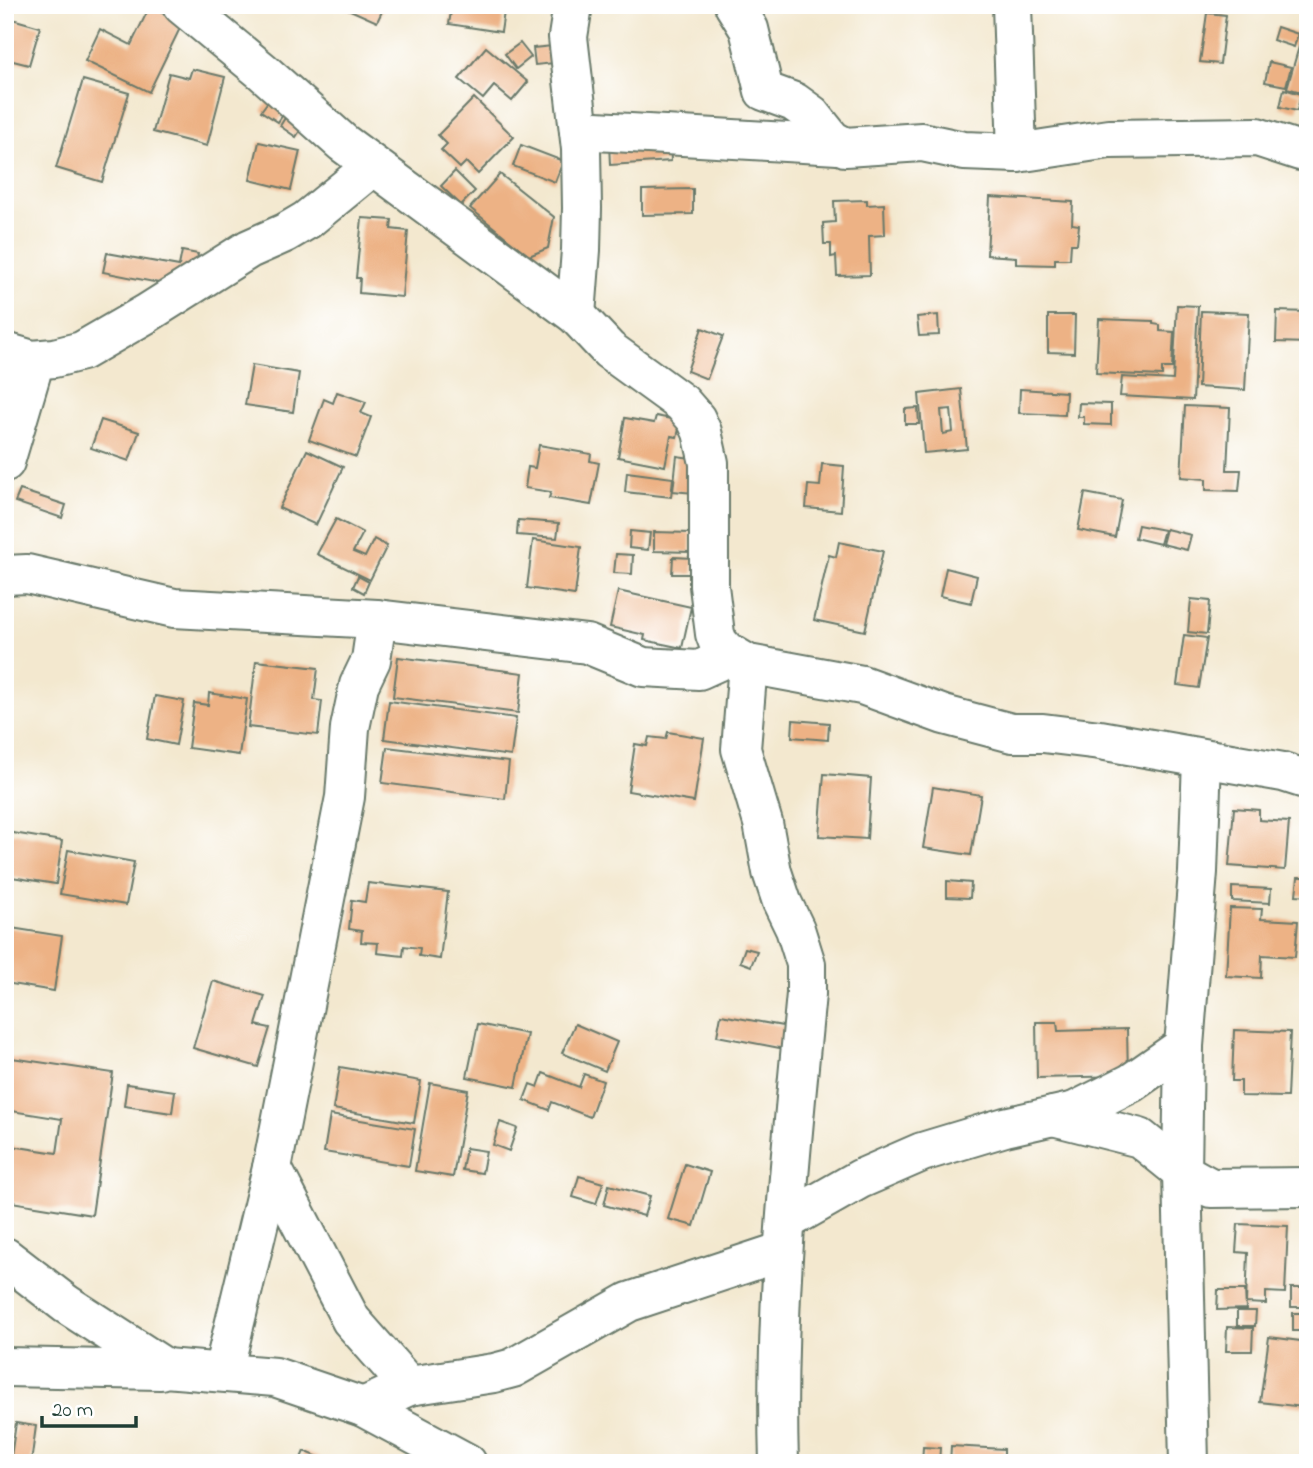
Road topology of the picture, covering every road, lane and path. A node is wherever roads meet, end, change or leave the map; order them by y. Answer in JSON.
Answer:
{"nodes":[{"id":1,"x":182,"y":5,"type":"edge"},
{"id":2,"x":573,"y":5,"type":"edge"},
{"id":3,"x":734,"y":5,"type":"edge"},
{"id":4,"x":1013,"y":5,"type":"edge"},
{"id":5,"x":579,"y":130,"type":"junction"},
{"id":6,"x":838,"y":145,"type":"junction"},
{"id":7,"x":1308,"y":147,"type":"edge"},
{"id":8,"x":1017,"y":153,"type":"junction"},
{"id":9,"x":373,"y":166,"type":"junction"},
{"id":10,"x":576,"y":315,"type":"junction"},
{"id":11,"x":19,"y":356,"type":"edge"},
{"id":12,"x":5,"y":462,"type":"edge"},
{"id":13,"x":5,"y":575,"type":"edge"},
{"id":14,"x":377,"y":619,"type":"junction"},
{"id":15,"x":740,"y":660,"type":"junction"},
{"id":16,"x":1202,"y":759,"type":"junction"},
{"id":17,"x":1308,"y":780,"type":"edge"},
{"id":18,"x":1184,"y":1046,"type":"junction"},
{"id":19,"x":1053,"y":1116,"type":"junction"},
{"id":20,"x":272,"y":1168,"type":"junction"},
{"id":21,"x":1182,"y":1172,"type":"junction"},
{"id":22,"x":1308,"y":1187,"type":"edge"},
{"id":23,"x":784,"y":1236,"type":"junction"},
{"id":24,"x":5,"y":1257,"type":"edge"},
{"id":25,"x":5,"y":1367,"type":"edge"},
{"id":26,"x":165,"y":1368,"type":"junction"},
{"id":27,"x":223,"y":1373,"type":"junction"},
{"id":28,"x":409,"y":1386,"type":"junction"},
{"id":29,"x":363,"y":1408,"type":"junction"},
{"id":30,"x":467,"y":1463,"type":"edge"},
{"id":31,"x":779,"y":1463,"type":"edge"},
{"id":32,"x":1189,"y":1463,"type":"edge"}],
"edges":[{"from":1,"to":9,"type":"street"},
{"from":2,"to":5,"type":"street"},
{"from":3,"to":6,"type":"street"},
{"from":4,"to":8,"type":"street"},
{"from":5,"to":6,"type":"street"},
{"from":5,"to":10,"type":"street"},
{"from":6,"to":8,"type":"street"},
{"from":7,"to":8,"type":"street"},
{"from":9,"to":10,"type":"street"},
{"from":9,"to":11,"type":"street"},
{"from":10,"to":15,"type":"street"},
{"from":11,"to":12,"type":"street"},
{"from":13,"to":14,"type":"street"},
{"from":14,"to":15,"type":"street"},
{"from":14,"to":20,"type":"street"},
{"from":15,"to":16,"type":"street"},
{"from":15,"to":23,"type":"street"},
{"from":16,"to":17,"type":"street"},
{"from":16,"to":18,"type":"street"},
{"from":18,"to":19,"type":"street"},
{"from":18,"to":21,"type":"street"},
{"from":19,"to":21,"type":"street"},
{"from":19,"to":23,"type":"street"},
{"from":20,"to":27,"type":"street"},
{"from":20,"to":28,"type":"street"},
{"from":21,"to":22,"type":"street"},
{"from":21,"to":32,"type":"street"},
{"from":23,"to":28,"type":"street"},
{"from":23,"to":31,"type":"street"},
{"from":24,"to":26,"type":"street"},
{"from":25,"to":26,"type":"street"},
{"from":26,"to":27,"type":"street"},
{"from":27,"to":29,"type":"street"},
{"from":28,"to":29,"type":"street"},
{"from":29,"to":30,"type":"street"}]}
